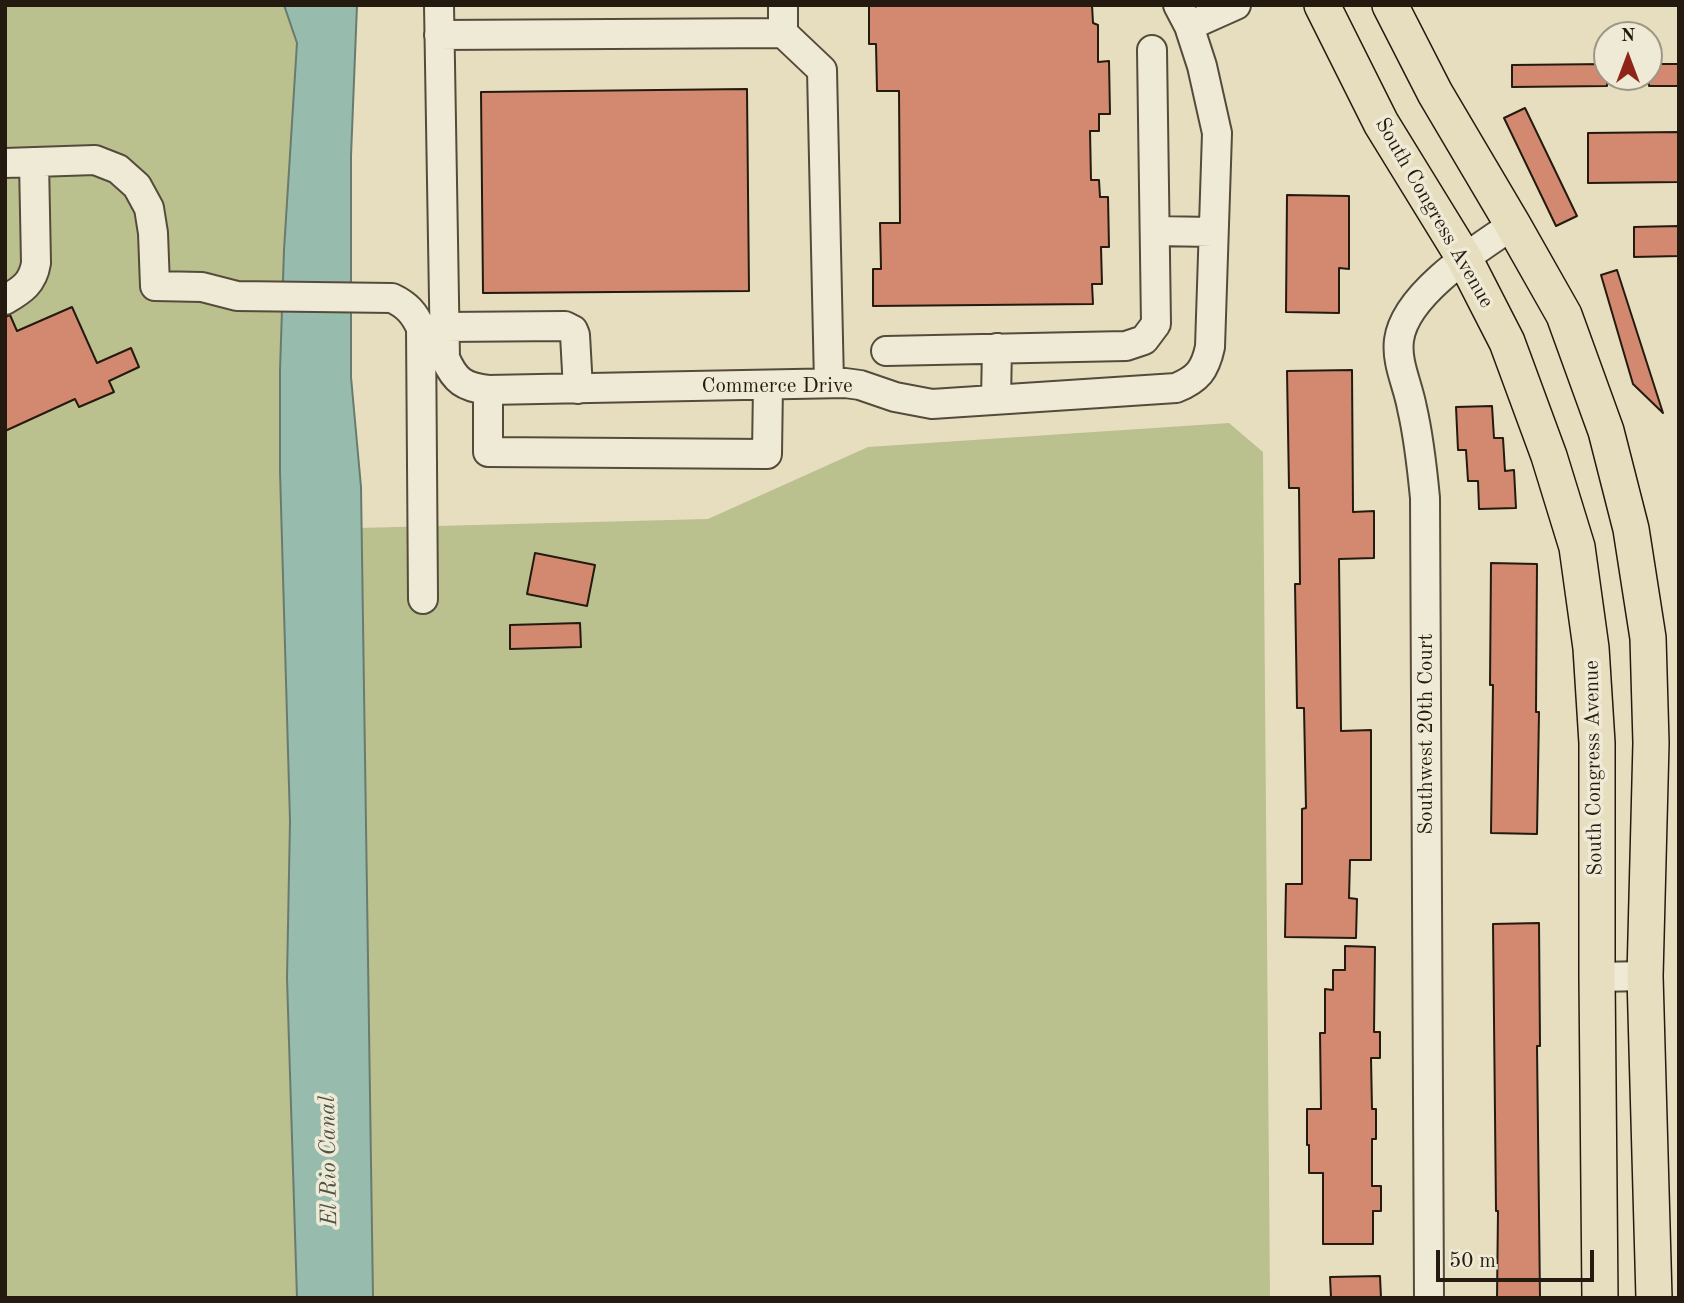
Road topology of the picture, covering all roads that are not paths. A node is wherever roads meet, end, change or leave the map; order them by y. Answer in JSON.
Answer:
{"nodes":[{"id":1,"x":439,"y":5,"type":"edge"},
{"id":2,"x":1236,"y":5,"type":"edge"},
{"id":3,"x":1322,"y":5,"type":"edge"},
{"id":4,"x":1390,"y":5,"type":"edge"},
{"id":5,"x":1184,"y":16,"type":"edge"},
{"id":6,"x":783,"y":19,"type":"edge"},
{"id":7,"x":439,"y":35,"type":"junction"},
{"id":8,"x":1152,"y":50,"type":"dead end"},
{"id":9,"x":34,"y":162,"type":"junction"},
{"id":10,"x":5,"y":163,"type":"edge"},
{"id":11,"x":1513,"y":225,"type":"junction"},
{"id":12,"x":1155,"y":231,"type":"junction"},
{"id":13,"x":1213,"y":232,"type":"junction"},
{"id":14,"x":1464,"y":258,"type":"junction"},
{"id":15,"x":5,"y":300,"type":"edge"},
{"id":16,"x":444,"y":327,"type":"junction"},
{"id":17,"x":997,"y":348,"type":"junction"},
{"id":18,"x":886,"y":351,"type":"dead end"},
{"id":19,"x":829,"y":383,"type":"junction"},
{"id":20,"x":768,"y":385,"type":"junction"},
{"id":21,"x":578,"y":389,"type":"junction"},
{"id":22,"x":488,"y":390,"type":"junction"},
{"id":23,"x":996,"y":399,"type":"junction"},
{"id":24,"x":423,"y":599,"type":"dead end"},
{"id":25,"x":1646,"y":976,"type":"junction"},
{"id":26,"x":1597,"y":977,"type":"junction"},
{"id":27,"x":1429,"y":1298,"type":"edge"},
{"id":28,"x":1600,"y":1298,"type":"edge"},
{"id":29,"x":1654,"y":1298,"type":"edge"}],
"edges":[{"from":1,"to":7,"type":"street","name":"Commerce Drive"},
{"from":2,"to":5,"type":"street","name":"Commerce Drive"},
{"from":3,"to":14,"type":"main road","name":"South Congress Avenue"},
{"from":4,"to":11,"type":"main road"},
{"from":5,"to":13,"type":"street","name":"Commerce Drive"},
{"from":6,"to":7,"type":"street"},
{"from":6,"to":19,"type":"street"},
{"from":7,"to":16,"type":"street","name":"Commerce Drive"},
{"from":8,"to":12,"type":"street"},
{"from":9,"to":10,"type":"street"},
{"from":9,"to":15,"type":"street"},
{"from":9,"to":24,"type":"street"},
{"from":11,"to":14,"type":"street","name":"Southwest 20th Court"},
{"from":11,"to":25,"type":"main road"},
{"from":12,"to":13,"type":"street"},
{"from":12,"to":17,"type":"street"},
{"from":13,"to":23,"type":"street","name":"Commerce Drive"},
{"from":14,"to":26,"type":"main road","name":"South Congress Avenue"},
{"from":14,"to":27,"type":"street","name":"Southwest 20th Court"},
{"from":16,"to":21,"type":"street"},
{"from":16,"to":22,"type":"street","name":"Commerce Drive"},
{"from":17,"to":18,"type":"street"},
{"from":17,"to":23,"type":"street"},
{"from":19,"to":20,"type":"street","name":"Commerce Drive"},
{"from":19,"to":23,"type":"street","name":"Commerce Drive"},
{"from":20,"to":21,"type":"street","name":"Commerce Drive"},
{"from":20,"to":22,"type":"street"},
{"from":21,"to":22,"type":"street","name":"Commerce Drive"},
{"from":25,"to":26,"type":"street"},
{"from":25,"to":29,"type":"main road"},
{"from":26,"to":28,"type":"main road","name":"South Congress Avenue"}]}
